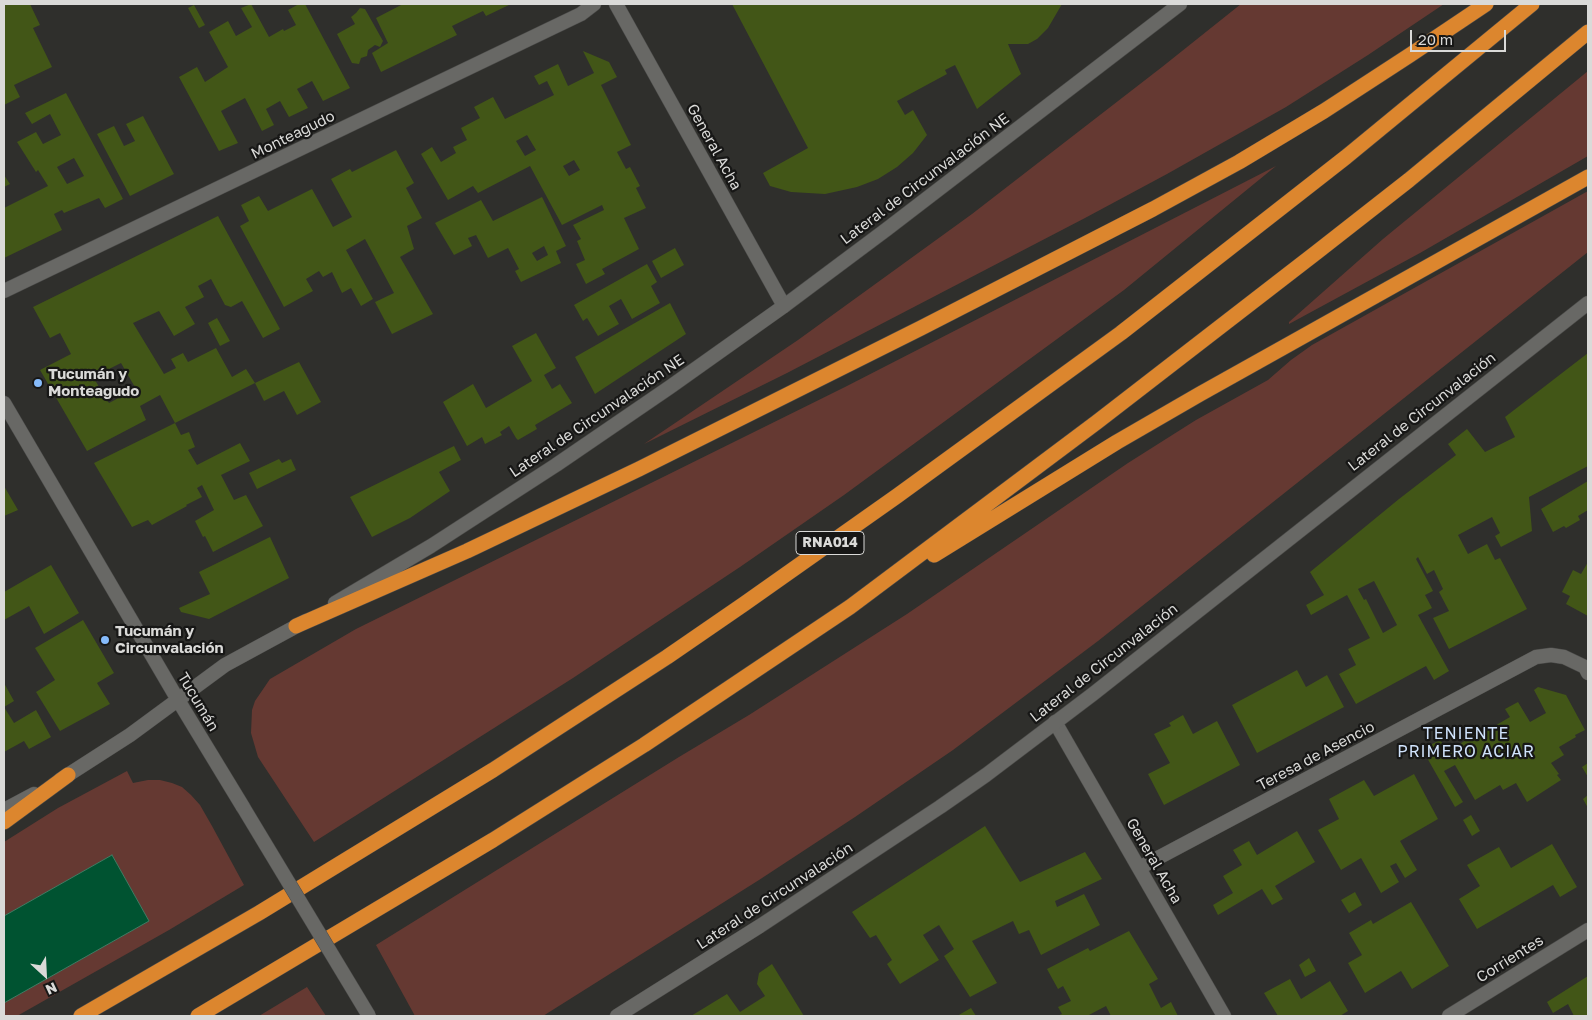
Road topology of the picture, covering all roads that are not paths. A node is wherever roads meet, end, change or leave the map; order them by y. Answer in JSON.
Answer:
{"nodes":[{"id":1,"x":594,"y":4,"type":"edge"},
{"id":2,"x":616,"y":4,"type":"edge"},
{"id":3,"x":1180,"y":4,"type":"edge"},
{"id":4,"x":1486,"y":4,"type":"edge"},
{"id":5,"x":1532,"y":4,"type":"edge"},
{"id":6,"x":1588,"y":32,"type":"edge"},
{"id":7,"x":1588,"y":177,"type":"edge"},
{"id":8,"x":4,"y":291,"type":"edge"},
{"id":9,"x":1588,"y":302,"type":"edge"},
{"id":10,"x":784,"y":306,"type":"junction"},
{"id":11,"x":4,"y":403,"type":"edge"},
{"id":12,"x":850,"y":607,"type":"junction"},
{"id":13,"x":296,"y":626,"type":"junction"},
{"id":14,"x":1588,"y":673,"type":"edge"},
{"id":15,"x":178,"y":700,"type":"junction"},
{"id":16,"x":1055,"y":722,"type":"junction"},
{"id":17,"x":68,"y":775,"type":"junction"},
{"id":18,"x":4,"y":810,"type":"edge"},
{"id":19,"x":4,"y":822,"type":"edge"},
{"id":20,"x":1139,"y":868,"type":"junction"},
{"id":21,"x":1588,"y":930,"type":"edge"},
{"id":22,"x":81,"y":1016,"type":"edge"},
{"id":23,"x":198,"y":1016,"type":"edge"},
{"id":24,"x":369,"y":1016,"type":"edge"},
{"id":25,"x":617,"y":1016,"type":"edge"},
{"id":26,"x":1224,"y":1016,"type":"edge"},
{"id":27,"x":1449,"y":1016,"type":"edge"}],
"edges":[{"from":1,"to":8,"type":"street","name":"Monteagudo"},
{"from":2,"to":10,"type":"street","name":"General Acha"},
{"from":3,"to":10,"type":"street","name":"Lateral de Circunvalación NE"},
{"from":4,"to":13,"type":"highway"},
{"from":5,"to":22,"type":"highway","number":"RNA014"},
{"from":6,"to":12,"type":"highway"},
{"from":7,"to":12,"type":"highway"},
{"from":9,"to":16,"type":"street","name":"Lateral de Circunvalación"},
{"from":10,"to":13,"type":"street","name":"Lateral de Circunvalación NE"},
{"from":11,"to":15,"type":"street","name":"Tucumán"},
{"from":12,"to":23,"type":"highway"},
{"from":13,"to":15,"type":"street","name":"Lateral de Circunvalación NE"},
{"from":14,"to":20,"type":"street","name":"Teresa de Asencio"},
{"from":15,"to":17,"type":"street","name":"Lateral de Circunvalación NE"},
{"from":15,"to":24,"type":"street","name":"Tucumán","bridge":true},
{"from":16,"to":20,"type":"street","name":"General Acha"},
{"from":16,"to":25,"type":"street","name":"Lateral de Circunvalación"},
{"from":17,"to":18,"type":"street","name":"Lateral de Circunvalación NE"},
{"from":17,"to":19,"type":"highway"},
{"from":20,"to":26,"type":"street","name":"General Acha"},
{"from":21,"to":27,"type":"street","name":"Corrientes"}]}
